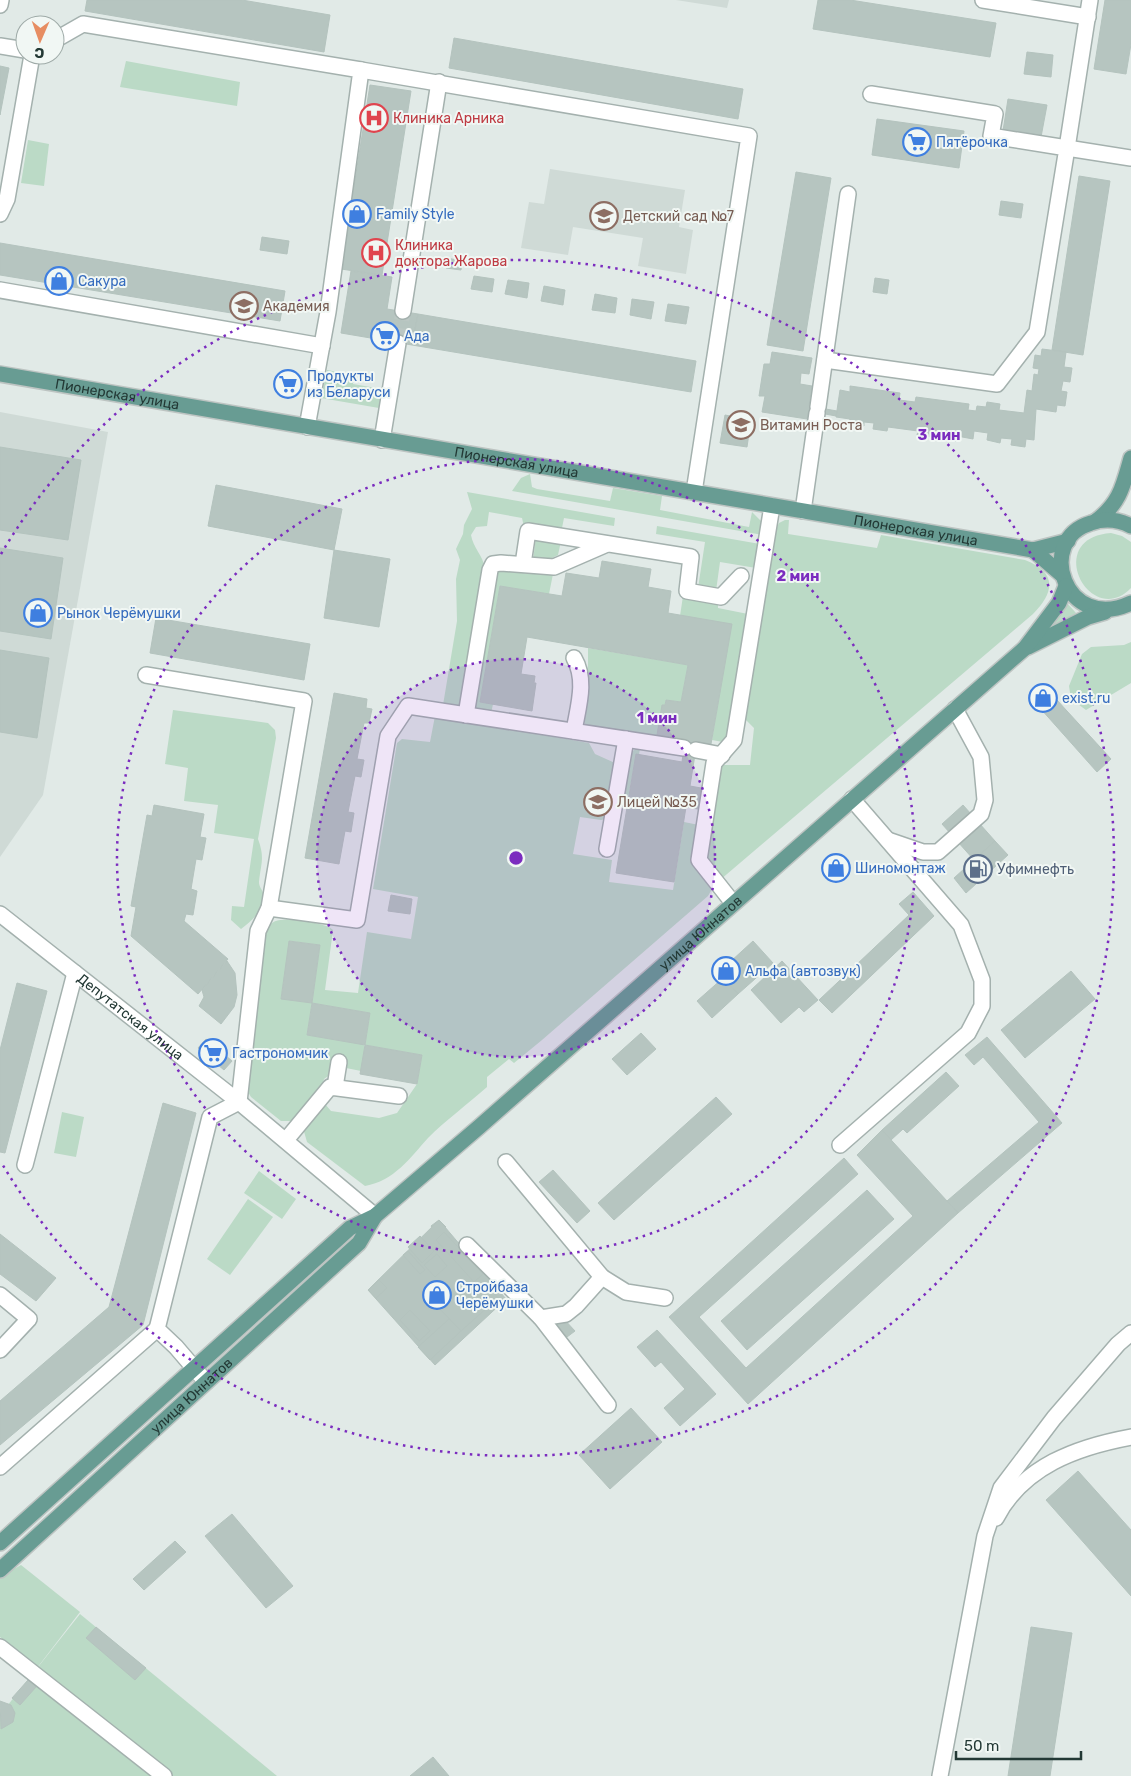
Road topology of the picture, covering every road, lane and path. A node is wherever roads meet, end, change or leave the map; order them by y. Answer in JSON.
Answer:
{"nodes":[{"id":1,"x":1,"y":0,"type":"edge"},
{"id":2,"x":983,"y":0,"type":"edge"},
{"id":3,"x":1090,"y":0,"type":"edge"},
{"id":4,"x":0,"y":5,"type":"edge"},
{"id":5,"x":1088,"y":18,"type":"junction"},
{"id":6,"x":65,"y":34,"type":"edge"},
{"id":7,"x":0,"y":46,"type":"edge"},
{"id":8,"x":15,"y":48,"type":"edge"},
{"id":9,"x":30,"y":65,"type":"edge"},
{"id":10,"x":361,"y":70,"type":"junction"},
{"id":11,"x":439,"y":82,"type":"junction"},
{"id":12,"x":871,"y":94,"type":"dead end"},
{"id":13,"x":1067,"y":148,"type":"junction"},
{"id":14,"x":1131,"y":158,"type":"edge"},
{"id":15,"x":848,"y":194,"type":"dead end"},
{"id":16,"x":0,"y":214,"type":"edge"},
{"id":17,"x":0,"y":290,"type":"edge"},
{"id":18,"x":403,"y":311,"type":"tunnel mouth"},
{"id":19,"x":398,"y":343,"type":"tunnel mouth"},
{"id":20,"x":322,"y":346,"type":"junction"},
{"id":21,"x":825,"y":360,"type":"junction"},
{"id":22,"x":0,"y":374,"type":"edge"},
{"id":23,"x":307,"y":427,"type":"junction"},
{"id":24,"x":382,"y":440,"type":"junction"},
{"id":25,"x":1131,"y":458,"type":"edge"},
{"id":26,"x":694,"y":492,"type":"junction"},
{"id":27,"x":772,"y":506,"type":"junction"},
{"id":28,"x":803,"y":511,"type":"junction"},
{"id":29,"x":1096,"y":521,"type":"junction"},
{"id":30,"x":1131,"y":526,"type":"edge"},
{"id":31,"x":1068,"y":540,"type":"junction"},
{"id":32,"x":607,"y":544,"type":"junction"},
{"id":33,"x":1033,"y":550,"type":"junction"},
{"id":34,"x":523,"y":564,"type":"junction"},
{"id":35,"x":741,"y":576,"type":"dead end"},
{"id":36,"x":1064,"y":580,"type":"junction"},
{"id":37,"x":1131,"y":603,"type":"edge"},
{"id":38,"x":1110,"y":610,"type":"junction"},
{"id":39,"x":1025,"y":648,"type":"junction"},
{"id":40,"x":574,"y":658,"type":"dead end"},
{"id":41,"x":146,"y":675,"type":"dead end"},
{"id":42,"x":955,"y":710,"type":"junction"},
{"id":43,"x":466,"y":715,"type":"junction"},
{"id":44,"x":574,"y":731,"type":"junction"},
{"id":45,"x":626,"y":739,"type":"junction"},
{"id":46,"x":722,"y":755,"type":"junction"},
{"id":47,"x":852,"y":799,"type":"junction"},
{"id":48,"x":887,"y":840,"type":"junction"},
{"id":49,"x":607,"y":849,"type":"dead end"},
{"id":50,"x":733,"y":903,"type":"junction"},
{"id":51,"x":268,"y":908,"type":"junction"},
{"id":52,"x":0,"y":914,"type":"edge"},
{"id":53,"x":75,"y":973,"type":"junction"},
{"id":54,"x":339,"y":1062,"type":"dead end"},
{"id":55,"x":335,"y":1087,"type":"junction"},
{"id":56,"x":398,"y":1096,"type":"dead end"},
{"id":57,"x":239,"y":1102,"type":"junction"},
{"id":58,"x":286,"y":1140,"type":"junction"},
{"id":59,"x":840,"y":1145,"type":"dead end"},
{"id":60,"x":506,"y":1162,"type":"dead end"},
{"id":61,"x":25,"y":1165,"type":"dead end"},
{"id":62,"x":375,"y":1216,"type":"junction"},
{"id":63,"x":467,"y":1245,"type":"dead end"},
{"id":64,"x":602,"y":1277,"type":"junction"},
{"id":65,"x":0,"y":1295,"type":"edge"},
{"id":66,"x":665,"y":1298,"type":"dead end"},
{"id":67,"x":541,"y":1318,"type":"junction"},
{"id":68,"x":157,"y":1329,"type":"junction"},
{"id":69,"x":1131,"y":1333,"type":"edge"},
{"id":70,"x":0,"y":1350,"type":"edge"},
{"id":71,"x":194,"y":1368,"type":"junction"},
{"id":72,"x":206,"y":1382,"type":"junction"},
{"id":73,"x":608,"y":1405,"type":"dead end"},
{"id":74,"x":1131,"y":1438,"type":"edge"},
{"id":75,"x":0,"y":1467,"type":"edge"},
{"id":76,"x":985,"y":1539,"type":"junction"},
{"id":77,"x":0,"y":1543,"type":"edge"},
{"id":78,"x":0,"y":1570,"type":"edge"},
{"id":79,"x":0,"y":1647,"type":"edge"},
{"id":80,"x":164,"y":1776,"type":"edge"},
{"id":81,"x":940,"y":1776,"type":"edge"}],
"edges":[{"from":1,"to":4,"type":"street"},
{"from":2,"to":5,"type":"street"},
{"from":3,"to":5,"type":"street"},
{"from":5,"to":13,"type":"street"},
{"from":6,"to":10,"type":"street"},
{"from":7,"to":8,"type":"street"},
{"from":9,"to":16,"type":"street"},
{"from":10,"to":11,"type":"street"},
{"from":10,"to":20,"type":"street"},
{"from":11,"to":18,"type":"street"},
{"from":11,"to":26,"type":"street"},
{"from":12,"to":13,"type":"street"},
{"from":13,"to":14,"type":"street"},
{"from":13,"to":21,"type":"street"},
{"from":15,"to":21,"type":"street"},
{"from":17,"to":20,"type":"street"},
{"from":19,"to":24,"type":"street"},
{"from":20,"to":23,"type":"street"},
{"from":21,"to":28,"type":"street"},
{"from":22,"to":23,"type":"main road","name":"Пионерская улица"},
{"from":23,"to":24,"type":"main road","name":"Пионерская улица"},
{"from":24,"to":26,"type":"main road","name":"Пионерская улица"},
{"from":25,"to":29,"type":"main road"},
{"from":26,"to":27,"type":"main road","name":"Пионерская улица"},
{"from":27,"to":28,"type":"main road","name":"Пионерская улица"},
{"from":27,"to":46,"type":"street"},
{"from":28,"to":33,"type":"main road","name":"Пионерская улица"},
{"from":29,"to":30,"type":"main road"},
{"from":29,"to":31,"type":"main road"},
{"from":31,"to":33,"type":"main road","name":"Пионерская улица"},
{"from":31,"to":36,"type":"main road","name":"улица Юннатов"},
{"from":32,"to":34,"type":"street"},
{"from":32,"to":34,"type":"street"},
{"from":32,"to":35,"type":"street"},
{"from":33,"to":36,"type":"main road"},
{"from":34,"to":43,"type":"street"},
{"from":36,"to":38,"type":"main road"},
{"from":36,"to":39,"type":"main road","name":"улица Юннатов"},
{"from":37,"to":38,"type":"main road","name":"улица Юннатов"},
{"from":38,"to":39,"type":"main road","name":"улица Юннатов"},
{"from":39,"to":42,"type":"main road","name":"улица Юннатов"},
{"from":40,"to":44,"type":"street"},
{"from":41,"to":51,"type":"street"},
{"from":42,"to":47,"type":"main road","name":"улица Юннатов"},
{"from":42,"to":48,"type":"street"},
{"from":43,"to":44,"type":"street"},
{"from":43,"to":51,"type":"street"},
{"from":44,"to":45,"type":"street"},
{"from":45,"to":46,"type":"street"},
{"from":45,"to":49,"type":"street"},
{"from":46,"to":50,"type":"street"},
{"from":47,"to":48,"type":"street"},
{"from":47,"to":50,"type":"main road","name":"улица Юннатов"},
{"from":48,"to":59,"type":"street"},
{"from":50,"to":62,"type":"main road","name":"улица Юннатов"},
{"from":51,"to":57,"type":"street"},
{"from":52,"to":53,"type":"street","name":"Депутатская улица"},
{"from":53,"to":57,"type":"street","name":"Депутатская улица"},
{"from":53,"to":61,"type":"street"},
{"from":54,"to":55,"type":"street"},
{"from":55,"to":56,"type":"street"},
{"from":55,"to":58,"type":"street"},
{"from":57,"to":58,"type":"street","name":"Депутатская улица"},
{"from":57,"to":68,"type":"street"},
{"from":58,"to":62,"type":"street","name":"Депутатская улица"},
{"from":60,"to":64,"type":"street"},
{"from":62,"to":71,"type":"main road","name":"улица Юннатов"},
{"from":62,"to":72,"type":"main road","name":"улица Юннатов"},
{"from":63,"to":67,"type":"street"},
{"from":64,"to":66,"type":"street"},
{"from":64,"to":67,"type":"street"},
{"from":65,"to":70,"type":"street"},
{"from":67,"to":73,"type":"street"},
{"from":68,"to":71,"type":"street"},
{"from":68,"to":75,"type":"street"},
{"from":69,"to":76,"type":"street"},
{"from":71,"to":72,"type":"street"},
{"from":71,"to":77,"type":"main road","name":"улица Юннатов"},
{"from":72,"to":78,"type":"main road","name":"улица Юннатов"},
{"from":74,"to":76,"type":"street"},
{"from":76,"to":81,"type":"street"},
{"from":79,"to":80,"type":"street"}]}
